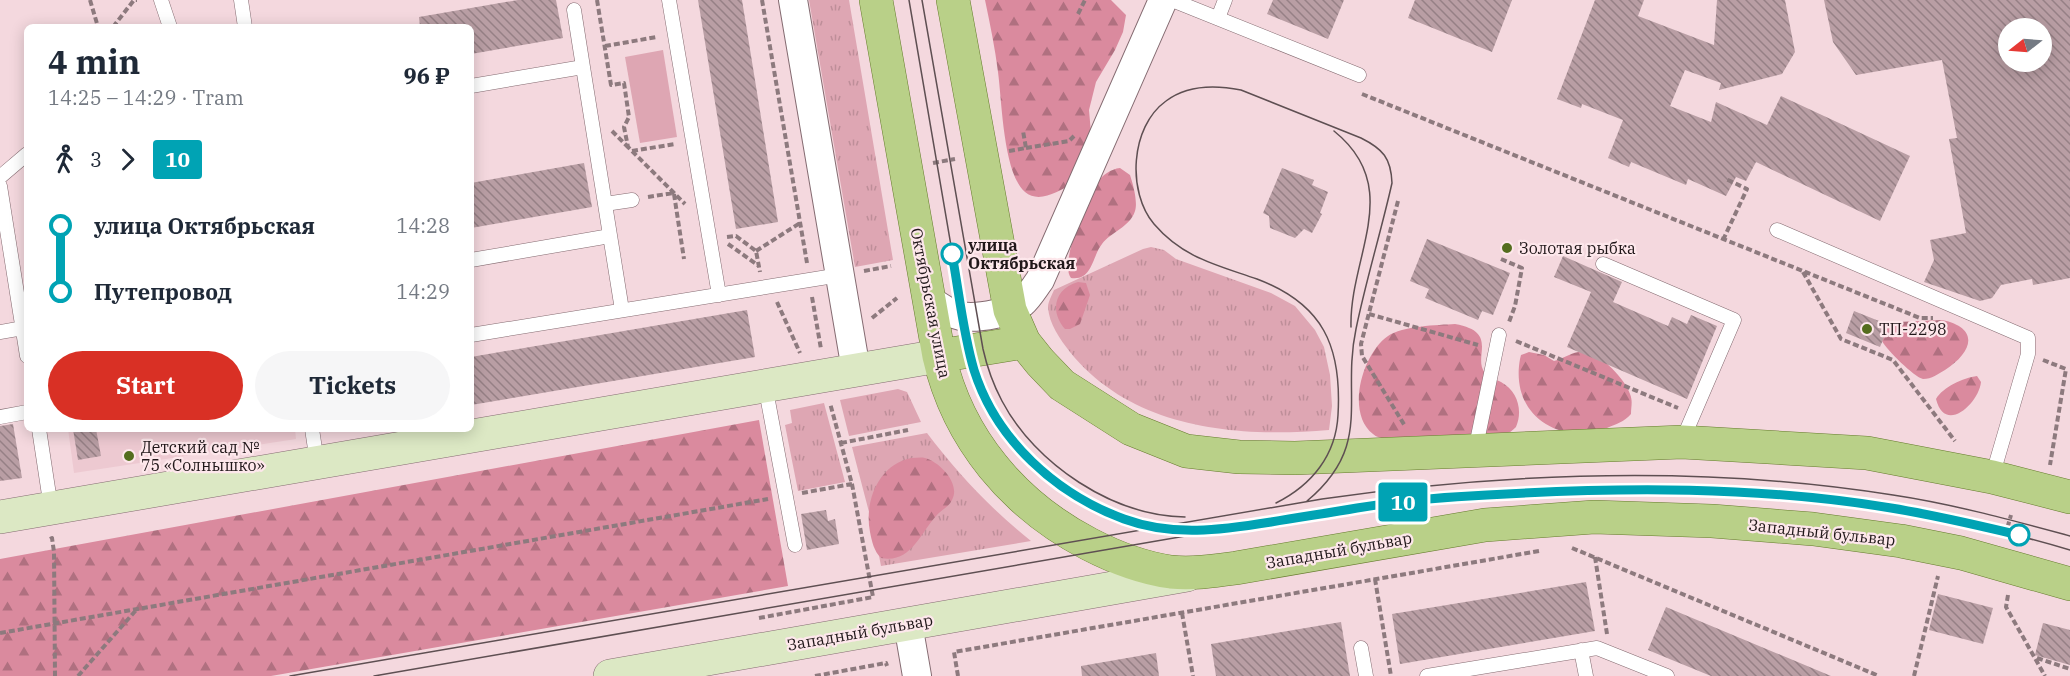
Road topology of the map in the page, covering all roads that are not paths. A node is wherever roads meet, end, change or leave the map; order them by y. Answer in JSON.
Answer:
{"nodes":[{"id":1,"x":161,"y":0,"type":"edge"},
{"id":2,"x":241,"y":0,"type":"edge"},
{"id":3,"x":669,"y":0,"type":"edge"},
{"id":4,"x":793,"y":0,"type":"edge"},
{"id":5,"x":876,"y":0,"type":"edge"},
{"id":6,"x":953,"y":0,"type":"edge"},
{"id":7,"x":1147,"y":0,"type":"edge"},
{"id":8,"x":1164,"y":0,"type":"edge"},
{"id":9,"x":1173,"y":0,"type":"edge"},
{"id":10,"x":1225,"y":0,"type":"edge"},
{"id":11,"x":574,"y":10,"type":"dead end"},
{"id":12,"x":1218,"y":18,"type":"junction"},
{"id":13,"x":169,"y":24,"type":"edge"},
{"id":14,"x":240,"y":24,"type":"edge"},
{"id":15,"x":1143,"y":47,"type":"junction"},
{"id":16,"x":583,"y":67,"type":"junction"},
{"id":17,"x":1359,"y":75,"type":"dead end"},
{"id":18,"x":474,"y":85,"type":"edge"},
{"id":19,"x":24,"y":158,"type":"edge"},
{"id":20,"x":0,"y":177,"type":"edge"},
{"id":21,"x":0,"y":186,"type":"edge"},
{"id":22,"x":632,"y":200,"type":"road end"},
{"id":23,"x":605,"y":204,"type":"junction"},
{"id":24,"x":1777,"y":230,"type":"dead end"},
{"id":25,"x":610,"y":236,"type":"junction"},
{"id":26,"x":474,"y":259,"type":"edge"},
{"id":27,"x":1603,"y":264,"type":"dead end"},
{"id":28,"x":840,"y":275,"type":"junction"},
{"id":29,"x":719,"y":295,"type":"junction"},
{"id":30,"x":929,"y":299,"type":"junction"},
{"id":31,"x":622,"y":310,"type":"junction"},
{"id":32,"x":1010,"y":310,"type":"junction"},
{"id":33,"x":24,"y":331,"type":"edge"},
{"id":34,"x":0,"y":332,"type":"edge"},
{"id":35,"x":474,"y":335,"type":"edge"},
{"id":36,"x":1501,"y":336,"type":"road end"},
{"id":37,"x":24,"y":337,"type":"edge"},
{"id":38,"x":1024,"y":342,"type":"junction"},
{"id":39,"x":991,"y":347,"type":"junction"},
{"id":40,"x":939,"y":356,"type":"junction"},
{"id":41,"x":856,"y":370,"type":"junction"},
{"id":42,"x":765,"y":385,"type":"junction"},
{"id":43,"x":24,"y":413,"type":"edge"},
{"id":44,"x":0,"y":417,"type":"edge"},
{"id":45,"x":1688,"y":428,"type":"junction"},
{"id":46,"x":39,"y":432,"type":"edge"},
{"id":47,"x":312,"y":432,"type":"edge"},
{"id":48,"x":1475,"y":451,"type":"junction"},
{"id":49,"x":317,"y":462,"type":"junction"},
{"id":50,"x":1992,"y":477,"type":"junction"},
{"id":51,"x":2070,"y":497,"type":"edge"},
{"id":52,"x":43,"y":509,"type":"junction"},
{"id":53,"x":0,"y":517,"type":"edge"},
{"id":54,"x":795,"y":545,"type":"dead end"},
{"id":55,"x":1198,"y":573,"type":"junction"},
{"id":56,"x":2070,"y":584,"type":"edge"},
{"id":57,"x":908,"y":624,"type":"junction"},
{"id":58,"x":1361,"y":648,"type":"dead end"},
{"id":59,"x":1581,"y":650,"type":"junction"},
{"id":60,"x":610,"y":676,"type":"edge"},
{"id":61,"x":917,"y":676,"type":"edge"},
{"id":62,"x":1366,"y":676,"type":"edge"},
{"id":63,"x":1427,"y":676,"type":"edge"},
{"id":64,"x":1586,"y":676,"type":"edge"},
{"id":65,"x":1667,"y":676,"type":"edge"}],
"edges":[{"from":1,"to":13,"type":"lane"},
{"from":2,"to":14,"type":"lane"},
{"from":3,"to":29,"type":"lane"},
{"from":4,"to":28,"type":"street"},
{"from":5,"to":30,"type":"main road","name":"Октябрьская улица"},
{"from":6,"to":32,"type":"main road"},
{"from":7,"to":15,"type":"lane"},
{"from":8,"to":15,"type":"street"},
{"from":9,"to":12,"type":"lane"},
{"from":10,"to":12,"type":"lane"},
{"from":11,"to":16,"type":"lane"},
{"from":12,"to":17,"type":"lane"},
{"from":15,"to":32,"type":"street"},
{"from":16,"to":18,"type":"lane"},
{"from":16,"to":23,"type":"lane"},
{"from":19,"to":20,"type":"lane"},
{"from":21,"to":33,"type":"lane"},
{"from":22,"to":23,"type":"lane"},
{"from":23,"to":25,"type":"lane"},
{"from":24,"to":50,"type":"lane"},
{"from":25,"to":26,"type":"lane"},
{"from":25,"to":31,"type":"lane"},
{"from":27,"to":45,"type":"lane"},
{"from":28,"to":29,"type":"lane"},
{"from":28,"to":41,"type":"street"},
{"from":29,"to":31,"type":"lane"},
{"from":30,"to":32,"type":"street"},
{"from":30,"to":40,"type":"main road","name":"Октябрьская улица"},
{"from":31,"to":35,"type":"lane"},
{"from":32,"to":38,"type":"main road"},
{"from":32,"to":39,"type":"street"},
{"from":34,"to":37,"type":"lane"},
{"from":36,"to":48,"type":"lane"},
{"from":38,"to":39,"type":"main road"},
{"from":38,"to":48,"type":"main road"},
{"from":39,"to":40,"type":"main road"},
{"from":40,"to":41,"type":"street"},
{"from":40,"to":55,"type":"main road","name":"Октябрьская улица"},
{"from":41,"to":42,"type":"street"},
{"from":42,"to":49,"type":"street"},
{"from":42,"to":54,"type":"lane"},
{"from":43,"to":44,"type":"lane"},
{"from":45,"to":48,"type":"main road"},
{"from":45,"to":50,"type":"main road"},
{"from":46,"to":52,"type":"lane"},
{"from":47,"to":49,"type":"lane"},
{"from":49,"to":52,"type":"street"},
{"from":50,"to":51,"type":"main road"},
{"from":52,"to":53,"type":"street"},
{"from":55,"to":56,"type":"main road","name":"Западный бульвар"},
{"from":55,"to":57,"type":"street","name":"Западный бульвар"},
{"from":57,"to":60,"type":"street","name":"Западный бульвар"},
{"from":57,"to":61,"type":"street"},
{"from":58,"to":62,"type":"lane"},
{"from":59,"to":63,"type":"lane"},
{"from":59,"to":64,"type":"lane"},
{"from":59,"to":65,"type":"lane"}]}
